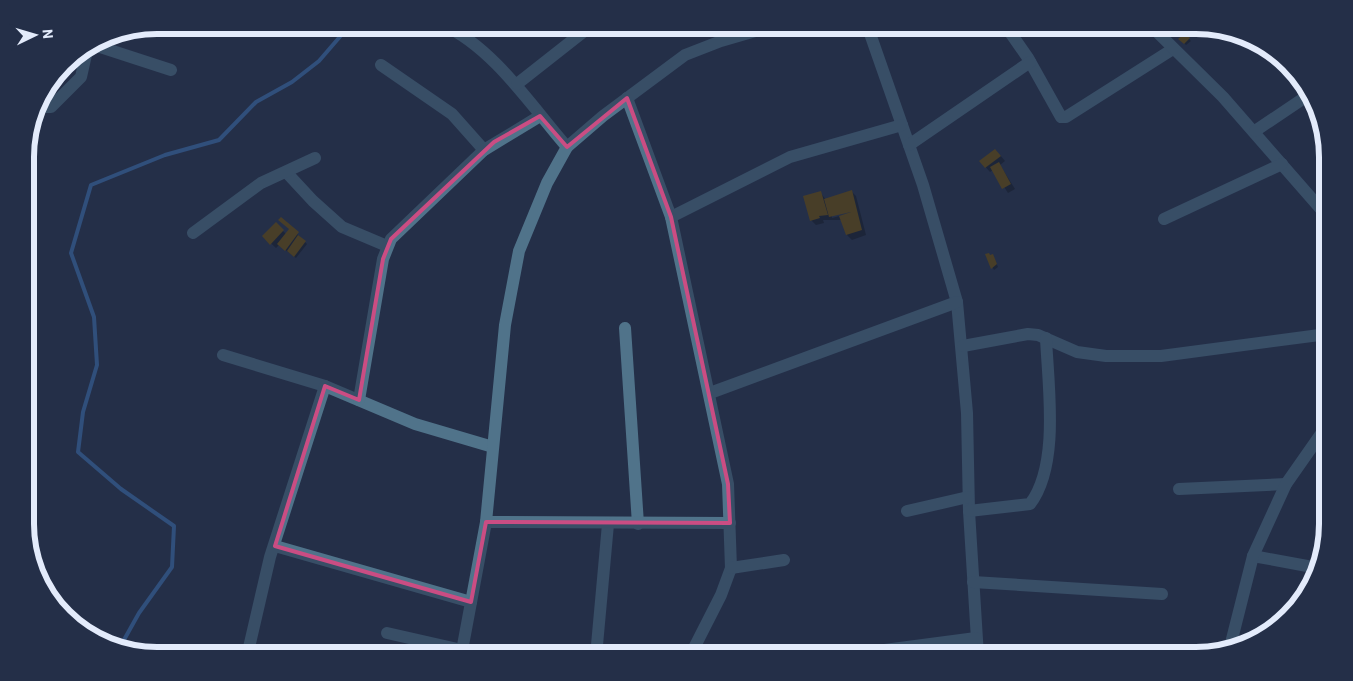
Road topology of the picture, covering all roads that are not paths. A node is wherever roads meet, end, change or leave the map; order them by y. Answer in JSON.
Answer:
{"nodes":[{"id":1,"x":459,"y":34,"type":"edge"},
{"id":2,"x":581,"y":34,"type":"edge"},
{"id":3,"x":745,"y":34,"type":"edge"},
{"id":4,"x":870,"y":34,"type":"edge"},
{"id":5,"x":1011,"y":34,"type":"edge"},
{"id":6,"x":1159,"y":34,"type":"edge"},
{"id":7,"x":100,"y":47,"type":"edge"},
{"id":8,"x":1173,"y":48,"type":"junction"},
{"id":9,"x":89,"y":54,"type":"edge"},
{"id":10,"x":1030,"y":62,"type":"junction"},
{"id":11,"x":381,"y":65,"type":"dead end"},
{"id":12,"x":171,"y":70,"type":"dead end"},
{"id":13,"x":517,"y":84,"type":"junction"},
{"id":14,"x":627,"y":98,"type":"junction"},
{"id":15,"x":1305,"y":98,"type":"edge"},
{"id":16,"x":44,"y":107,"type":"edge"},
{"id":17,"x":540,"y":116,"type":"junction"},
{"id":18,"x":902,"y":125,"type":"junction"},
{"id":19,"x":1255,"y":131,"type":"junction"},
{"id":20,"x":910,"y":145,"type":"junction"},
{"id":21,"x":567,"y":147,"type":"junction"},
{"id":22,"x":484,"y":150,"type":"junction"},
{"id":23,"x":315,"y":158,"type":"dead end"},
{"id":24,"x":1282,"y":164,"type":"junction"},
{"id":25,"x":287,"y":172,"type":"junction"},
{"id":26,"x":1319,"y":207,"type":"edge"},
{"id":27,"x":671,"y":217,"type":"junction"},
{"id":28,"x":1164,"y":219,"type":"dead end"},
{"id":29,"x":193,"y":234,"type":"dead end"},
{"id":30,"x":387,"y":246,"type":"junction"},
{"id":31,"x":957,"y":302,"type":"junction"},
{"id":32,"x":625,"y":328,"type":"dead end"},
{"id":33,"x":1319,"y":335,"type":"edge"},
{"id":34,"x":1046,"y":338,"type":"junction"},
{"id":35,"x":963,"y":346,"type":"junction"},
{"id":36,"x":223,"y":354,"type":"dead end"},
{"id":37,"x":325,"y":386,"type":"junction"},
{"id":38,"x":710,"y":394,"type":"junction"},
{"id":39,"x":359,"y":400,"type":"junction"},
{"id":40,"x":1319,"y":437,"type":"edge"},
{"id":41,"x":494,"y":447,"type":"junction"},
{"id":42,"x":1286,"y":484,"type":"junction"},
{"id":43,"x":1179,"y":489,"type":"dead end"},
{"id":44,"x":968,"y":497,"type":"junction"},
{"id":45,"x":907,"y":511,"type":"dead end"},
{"id":46,"x":969,"y":511,"type":"junction"},
{"id":47,"x":486,"y":522,"type":"junction"},
{"id":48,"x":730,"y":523,"type":"junction"},
{"id":49,"x":608,"y":524,"type":"junction"},
{"id":50,"x":638,"y":524,"type":"junction"},
{"id":51,"x":275,"y":546,"type":"junction"},
{"id":52,"x":1253,"y":556,"type":"junction"},
{"id":53,"x":784,"y":560,"type":"dead end"},
{"id":54,"x":1312,"y":567,"type":"edge"},
{"id":55,"x":731,"y":568,"type":"junction"},
{"id":56,"x":973,"y":582,"type":"junction"},
{"id":57,"x":1162,"y":594,"type":"dead end"},
{"id":58,"x":471,"y":602,"type":"junction"},
{"id":59,"x":387,"y":633,"type":"dead end"},
{"id":60,"x":976,"y":638,"type":"junction"},
{"id":61,"x":1231,"y":642,"type":"edge"},
{"id":62,"x":249,"y":647,"type":"edge"},
{"id":63,"x":440,"y":647,"type":"edge"},
{"id":64,"x":463,"y":647,"type":"edge"},
{"id":65,"x":597,"y":647,"type":"edge"},
{"id":66,"x":695,"y":647,"type":"edge"},
{"id":67,"x":908,"y":647,"type":"edge"},
{"id":68,"x":977,"y":647,"type":"edge"}],
"edges":[{"from":1,"to":13,"type":"street"},
{"from":2,"to":13,"type":"street"},
{"from":3,"to":14,"type":"street"},
{"from":4,"to":18,"type":"street"},
{"from":5,"to":10,"type":"street"},
{"from":6,"to":8,"type":"street"},
{"from":7,"to":12,"type":"street"},
{"from":8,"to":10,"type":"street"},
{"from":8,"to":19,"type":"street"},
{"from":9,"to":16,"type":"street"},
{"from":10,"to":20,"type":"street"},
{"from":11,"to":22,"type":"street"},
{"from":13,"to":17,"type":"street"},
{"from":14,"to":21,"type":"street"},
{"from":14,"to":27,"type":"street"},
{"from":15,"to":19,"type":"street"},
{"from":17,"to":21,"type":"street"},
{"from":17,"to":22,"type":"street"},
{"from":18,"to":20,"type":"street"},
{"from":18,"to":27,"type":"street"},
{"from":19,"to":24,"type":"street"},
{"from":20,"to":31,"type":"street"},
{"from":21,"to":41,"type":"street"},
{"from":22,"to":30,"type":"street"},
{"from":23,"to":25,"type":"street"},
{"from":24,"to":26,"type":"street"},
{"from":24,"to":28,"type":"street"},
{"from":25,"to":29,"type":"street"},
{"from":25,"to":30,"type":"street"},
{"from":27,"to":38,"type":"street"},
{"from":30,"to":39,"type":"street"},
{"from":31,"to":35,"type":"street"},
{"from":31,"to":38,"type":"street"},
{"from":32,"to":50,"type":"street"},
{"from":33,"to":34,"type":"street"},
{"from":34,"to":35,"type":"street"},
{"from":34,"to":46,"type":"street"},
{"from":35,"to":44,"type":"street"},
{"from":36,"to":37,"type":"street"},
{"from":37,"to":39,"type":"street"},
{"from":37,"to":51,"type":"street"},
{"from":38,"to":48,"type":"street"},
{"from":39,"to":41,"type":"street"},
{"from":40,"to":42,"type":"street"},
{"from":41,"to":47,"type":"street"},
{"from":42,"to":43,"type":"street"},
{"from":42,"to":52,"type":"street"},
{"from":44,"to":45,"type":"street"},
{"from":44,"to":46,"type":"street"},
{"from":46,"to":56,"type":"street"},
{"from":47,"to":49,"type":"street"},
{"from":47,"to":58,"type":"street"},
{"from":48,"to":50,"type":"street"},
{"from":48,"to":55,"type":"street"},
{"from":49,"to":50,"type":"street"},
{"from":49,"to":65,"type":"street"},
{"from":51,"to":58,"type":"street"},
{"from":51,"to":62,"type":"street"},
{"from":52,"to":54,"type":"street"},
{"from":52,"to":61,"type":"street"},
{"from":53,"to":55,"type":"street"},
{"from":55,"to":66,"type":"street"},
{"from":56,"to":57,"type":"street"},
{"from":56,"to":60,"type":"street"},
{"from":58,"to":64,"type":"street"},
{"from":59,"to":63,"type":"street"},
{"from":60,"to":67,"type":"street"},
{"from":60,"to":68,"type":"street"}]}
